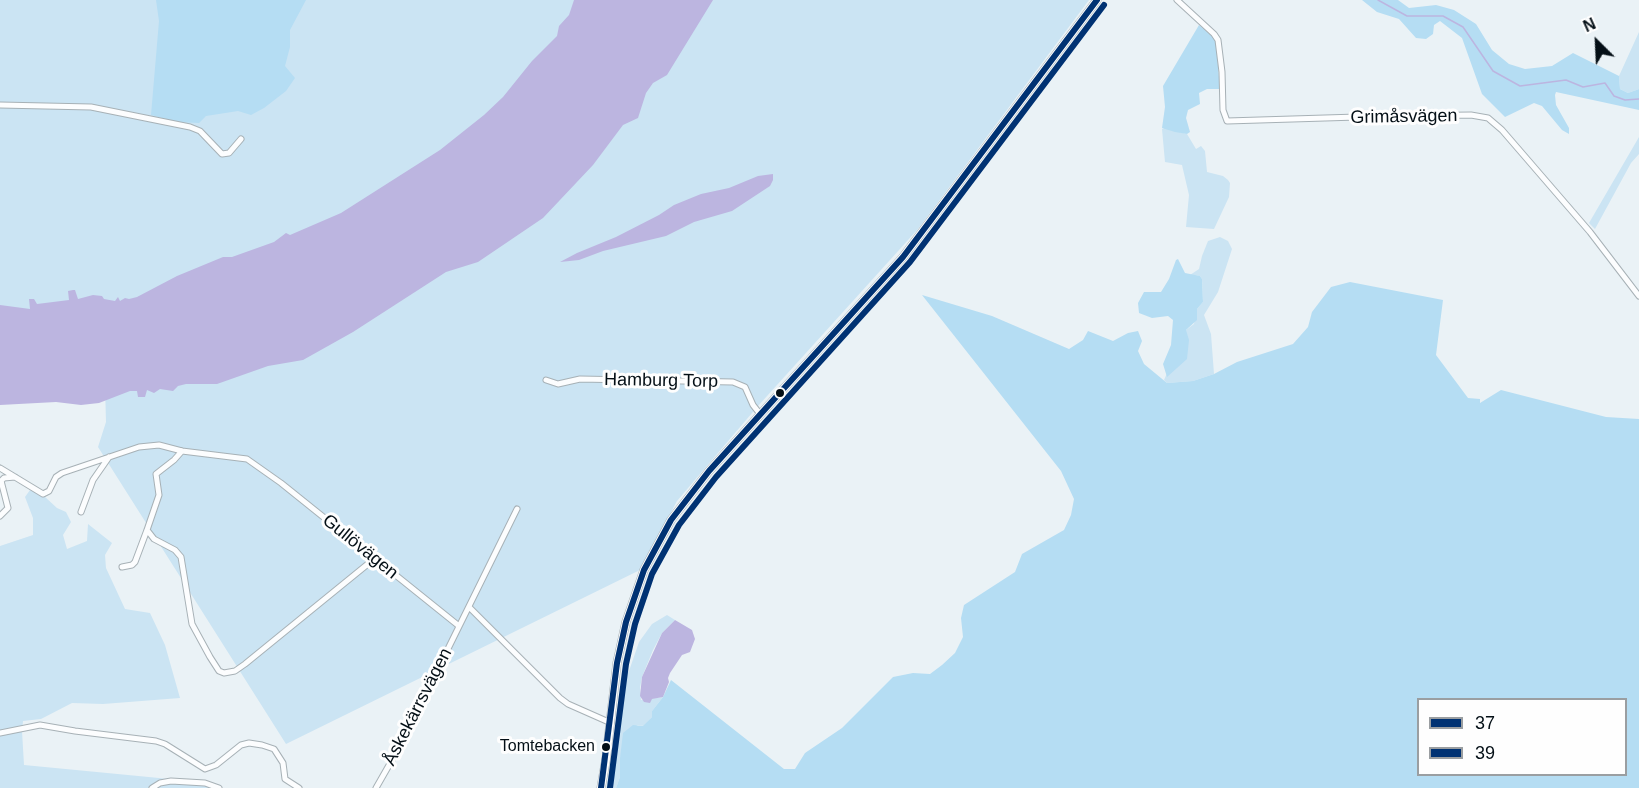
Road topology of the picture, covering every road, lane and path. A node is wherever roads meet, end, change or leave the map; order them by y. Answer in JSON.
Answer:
{"nodes":[{"id":1,"x":1097,"y":0,"type":"edge"},
{"id":2,"x":1177,"y":0,"type":"edge"},
{"id":3,"x":0,"y":105,"type":"edge"},
{"id":4,"x":241,"y":139,"type":"dead end"},
{"id":5,"x":1639,"y":296,"type":"edge"},
{"id":6,"x":546,"y":380,"type":"dead end"},
{"id":7,"x":760,"y":414,"type":"junction"},
{"id":8,"x":182,"y":451,"type":"junction"},
{"id":9,"x":110,"y":456,"type":"junction"},
{"id":10,"x":0,"y":468,"type":"edge"},
{"id":11,"x":16,"y":477,"type":"junction"},
{"id":12,"x":517,"y":508,"type":"dead end"},
{"id":13,"x":81,"y":512,"type":"dead end"},
{"id":14,"x":0,"y":516,"type":"edge"},
{"id":15,"x":147,"y":530,"type":"junction"},
{"id":16,"x":374,"y":559,"type":"junction"},
{"id":17,"x":122,"y":567,"type":"dead end"},
{"id":18,"x":469,"y":607,"type":"junction"},
{"id":19,"x":459,"y":626,"type":"junction"},
{"id":20,"x":611,"y":723,"type":"junction"},
{"id":21,"x":0,"y":732,"type":"edge"},
{"id":22,"x":152,"y":788,"type":"edge"},
{"id":23,"x":219,"y":788,"type":"edge"},
{"id":24,"x":299,"y":788,"type":"edge"},
{"id":25,"x":376,"y":788,"type":"edge"},
{"id":26,"x":601,"y":788,"type":"edge"}],
"edges":[{"from":1,"to":7,"type":"main road"},
{"from":2,"to":5,"type":"street","name":"Grimåsvägen"},
{"from":3,"to":4,"type":"street"},
{"from":6,"to":7,"type":"street","name":"Hamburg Torp"},
{"from":7,"to":20,"type":"main road"},
{"from":8,"to":9,"type":"street","name":"Gullövägen"},
{"from":8,"to":15,"type":"street"},
{"from":8,"to":16,"type":"street","name":"Gullövägen"},
{"from":9,"to":11,"type":"street","name":"Gullövägen"},
{"from":9,"to":13,"type":"street"},
{"from":10,"to":11,"type":"street"},
{"from":11,"to":14,"type":"street"},
{"from":12,"to":18,"type":"street"},
{"from":15,"to":16,"type":"street"},
{"from":15,"to":17,"type":"street"},
{"from":16,"to":19,"type":"street","name":"Gullövägen"},
{"from":18,"to":19,"type":"street"},
{"from":18,"to":20,"type":"street"},
{"from":19,"to":25,"type":"street","name":"Åskekärrsvägen"},
{"from":20,"to":26,"type":"main road"},
{"from":21,"to":24,"type":"street"},
{"from":22,"to":23,"type":"street"}]}
